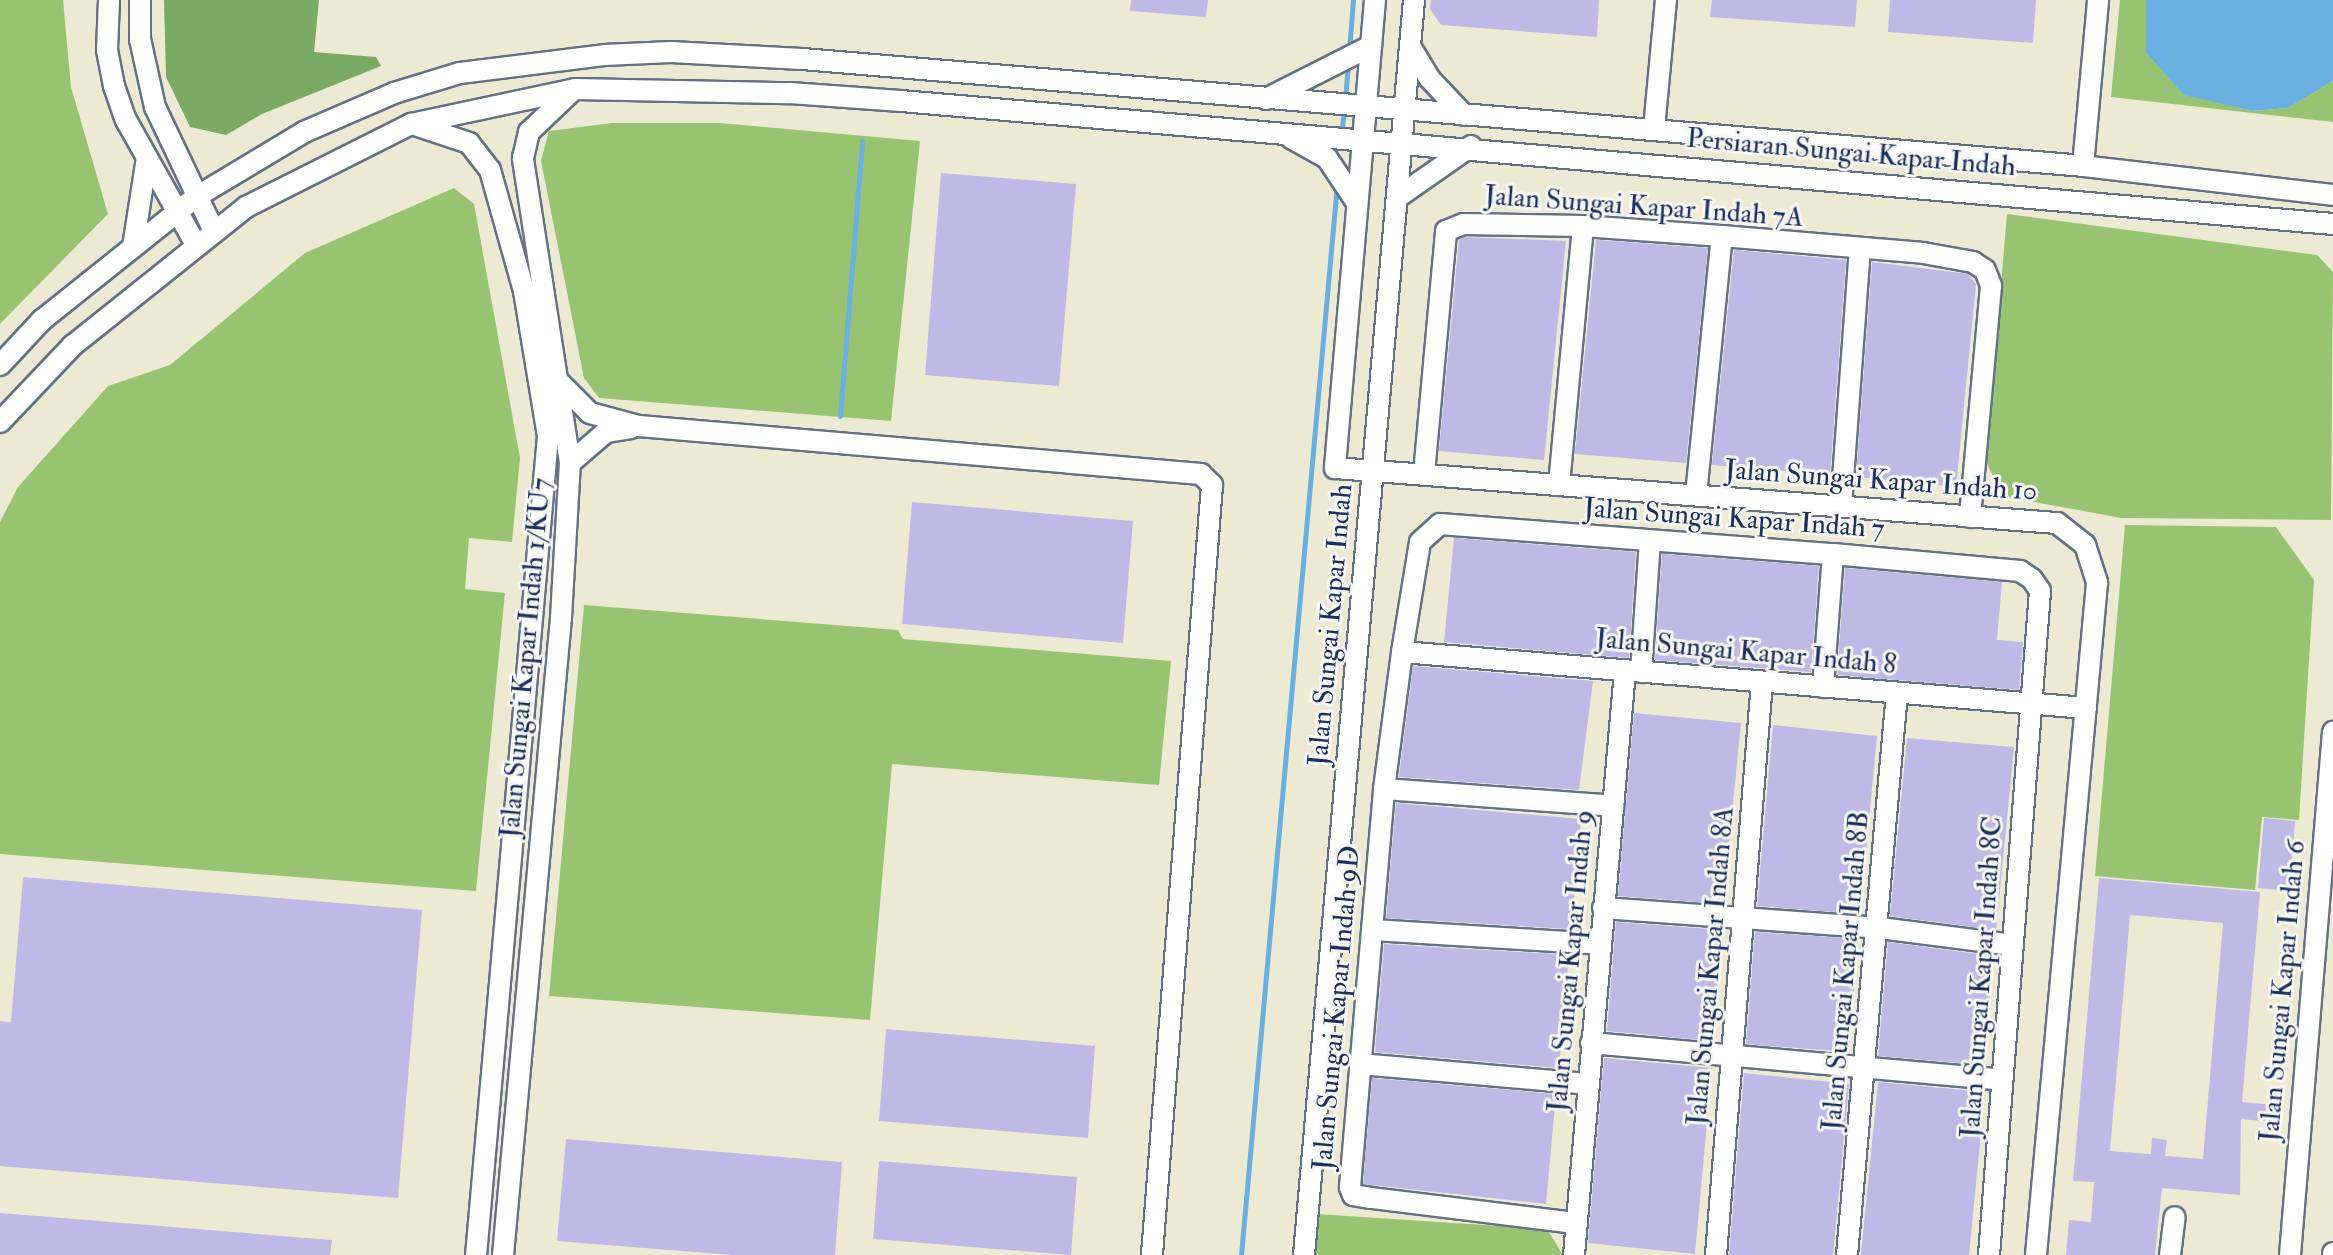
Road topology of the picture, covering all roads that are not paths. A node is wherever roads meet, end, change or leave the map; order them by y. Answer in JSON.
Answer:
{"nodes":[{"id":1,"x":109,"y":0,"type":"edge"},
{"id":2,"x":140,"y":0,"type":"edge"},
{"id":3,"x":1375,"y":0,"type":"edge"},
{"id":4,"x":1414,"y":0,"type":"edge"},
{"id":5,"x":1666,"y":0,"type":"edge"},
{"id":6,"x":2098,"y":0,"type":"edge"},
{"id":7,"x":1371,"y":46,"type":"junction"},
{"id":8,"x":1410,"y":46,"type":"junction"},
{"id":9,"x":575,"y":89,"type":"junction"},
{"id":10,"x":1266,"y":99,"type":"junction"},
{"id":11,"x":1359,"y":108,"type":"junction"},
{"id":12,"x":1406,"y":110,"type":"junction"},
{"id":13,"x":1464,"y":115,"type":"junction"},
{"id":14,"x":411,"y":124,"type":"junction"},
{"id":15,"x":1654,"y":129,"type":"junction"},
{"id":16,"x":1277,"y":133,"type":"junction"},
{"id":17,"x":1357,"y":138,"type":"junction"},
{"id":18,"x":1403,"y":140,"type":"junction"},
{"id":19,"x":1471,"y":146,"type":"junction"},
{"id":20,"x":147,"y":158,"type":"junction"},
{"id":21,"x":523,"y":158,"type":"junction"},
{"id":22,"x":2083,"y":166,"type":"junction"},
{"id":23,"x":490,"y":170,"type":"junction"},
{"id":24,"x":2333,"y":195,"type":"edge"},
{"id":25,"x":196,"y":197,"type":"junction"},
{"id":26,"x":1398,"y":197,"type":"junction"},
{"id":27,"x":1357,"y":203,"type":"junction"},
{"id":28,"x":177,"y":213,"type":"junction"},
{"id":29,"x":1583,"y":226,"type":"junction"},
{"id":30,"x":2328,"y":227,"type":"edge"},
{"id":31,"x":213,"y":229,"type":"junction"},
{"id":32,"x":1722,"y":236,"type":"junction"},
{"id":33,"x":195,"y":243,"type":"junction"},
{"id":34,"x":133,"y":247,"type":"junction"},
{"id":35,"x":1860,"y":249,"type":"junction"},
{"id":36,"x":0,"y":365,"type":"edge"},
{"id":37,"x":560,"y":383,"type":"junction"},
{"id":38,"x":0,"y":422,"type":"edge"},
{"id":39,"x":639,"y":426,"type":"junction"},
{"id":40,"x":570,"y":463,"type":"junction"},
{"id":41,"x":1335,"y":468,"type":"joint"},
{"id":42,"x":1373,"y":470,"type":"junction"},
{"id":43,"x":1424,"y":474,"type":"junction"},
{"id":44,"x":1559,"y":485,"type":"junction"},
{"id":45,"x":1696,"y":495,"type":"junction"},
{"id":46,"x":1841,"y":506,"type":"junction"},
{"id":47,"x":1970,"y":517,"type":"junction"},
{"id":48,"x":1650,"y":541,"type":"junction"},
{"id":49,"x":1833,"y":554,"type":"junction"},
{"id":50,"x":1402,"y":652,"type":"junction"},
{"id":51,"x":1633,"y":671,"type":"junction"},
{"id":52,"x":1762,"y":682,"type":"junction"},
{"id":53,"x":1823,"y":687,"type":"junction"},
{"id":54,"x":1897,"y":693,"type":"junction"},
{"id":55,"x":2031,"y":704,"type":"junction"},
{"id":56,"x":2086,"y":708,"type":"junction"},
{"id":57,"x":2333,"y":732,"type":"edge"},
{"id":58,"x":2331,"y":771,"type":"edge"},
{"id":59,"x":1384,"y":789,"type":"junction"},
{"id":60,"x":1613,"y":806,"type":"junction"},
{"id":61,"x":1603,"y":908,"type":"junction"},
{"id":62,"x":1743,"y":920,"type":"junction"},
{"id":63,"x":1880,"y":928,"type":"junction"},
{"id":64,"x":1373,"y":930,"type":"junction"},
{"id":65,"x":1600,"y":944,"type":"junction"},
{"id":66,"x":2013,"y":945,"type":"junction"},
{"id":67,"x":1591,"y":1043,"type":"junction"},
{"id":68,"x":1732,"y":1053,"type":"junction"},
{"id":69,"x":1360,"y":1064,"type":"junction"},
{"id":70,"x":1865,"y":1066,"type":"junction"},
{"id":71,"x":2002,"y":1080,"type":"junction"},
{"id":72,"x":1587,"y":1084,"type":"junction"},
{"id":73,"x":2175,"y":1217,"type":"dead end"},
{"id":74,"x":1575,"y":1223,"type":"junction"},
{"id":75,"x":476,"y":1255,"type":"edge"},
{"id":76,"x":503,"y":1255,"type":"edge"},
{"id":77,"x":1152,"y":1255,"type":"edge"},
{"id":78,"x":1304,"y":1255,"type":"edge"},
{"id":79,"x":1574,"y":1255,"type":"edge"},
{"id":80,"x":1716,"y":1255,"type":"edge"},
{"id":81,"x":1847,"y":1255,"type":"edge"},
{"id":82,"x":1989,"y":1255,"type":"edge"},
{"id":83,"x":2036,"y":1255,"type":"edge"},
{"id":84,"x":2170,"y":1255,"type":"edge"},
{"id":85,"x":2290,"y":1255,"type":"edge"}],
"edges":[{"from":1,"to":20,"type":"street"},
{"from":2,"to":25,"type":"street"},
{"from":3,"to":7,"type":"street","name":"Jalan Sungai Kapar Indah"},
{"from":4,"to":8,"type":"street","name":"Jalan Sungai Kapar Indah"},
{"from":5,"to":15,"type":"street"},
{"from":6,"to":22,"type":"street"},
{"from":7,"to":10,"type":"street"},
{"from":7,"to":11,"type":"street","name":"Jalan Sungai Kapar Indah"},
{"from":8,"to":12,"type":"street","name":"Jalan Sungai Kapar Indah"},
{"from":8,"to":13,"type":"street"},
{"from":9,"to":14,"type":"street","name":"Persiaran Sungai Kapar Indah"},
{"from":9,"to":16,"type":"street","name":"Persiaran Sungai Kapar Indah"},
{"from":9,"to":21,"type":"street"},
{"from":10,"to":11,"type":"street","name":"Persiaran Sungai Kapar Indah"},
{"from":10,"to":25,"type":"street","name":"Persiaran Sungai Kapar Indah"},
{"from":11,"to":12,"type":"street","name":"Persiaran Sungai Kapar Indah"},
{"from":11,"to":17,"type":"street","name":"Jalan Sungai Kapar Indah"},
{"from":12,"to":13,"type":"street","name":"Persiaran Sungai Kapar Indah"},
{"from":12,"to":18,"type":"street","name":"Jalan Sungai Kapar Indah"},
{"from":13,"to":15,"type":"street","name":"Persiaran Sungai Kapar Indah"},
{"from":14,"to":23,"type":"street","name":"Jalan Sungai Kapar Indah 1/KU7"},
{"from":14,"to":31,"type":"street","name":"Persiaran Sungai Kapar Indah"},
{"from":15,"to":22,"type":"street","name":"Persiaran Sungai Kapar Indah"},
{"from":16,"to":17,"type":"street","name":"Persiaran Sungai Kapar Indah"},
{"from":16,"to":27,"type":"street"},
{"from":17,"to":18,"type":"street","name":"Persiaran Sungai Kapar Indah"},
{"from":17,"to":27,"type":"street","name":"Jalan Sungai Kapar Indah"},
{"from":18,"to":19,"type":"street","name":"Persiaran Sungai Kapar Indah"},
{"from":18,"to":26,"type":"street","name":"Jalan Sungai Kapar Indah"},
{"from":19,"to":26,"type":"street"},
{"from":19,"to":30,"type":"street","name":"Persiaran Sungai Kapar Indah"},
{"from":20,"to":28,"type":"street"},
{"from":20,"to":34,"type":"street"},
{"from":21,"to":23,"type":"street"},
{"from":21,"to":37,"type":"street","name":"Jalan Sungai Kapar Indah 1/KU7"},
{"from":22,"to":24,"type":"street","name":"Persiaran Sungai Kapar Indah"},
{"from":23,"to":75,"type":"street","name":"Jalan Sungai Kapar Indah 1/KU7"},
{"from":25,"to":28,"type":"street","name":"Persiaran Sungai Kapar Indah"},
{"from":25,"to":31,"type":"street"},
{"from":26,"to":42,"type":"street","name":"Jalan Sungai Kapar Indah"},
{"from":27,"to":41,"type":"street","name":"Jalan Sungai Kapar Indah"},
{"from":28,"to":33,"type":"street"},
{"from":28,"to":34,"type":"street","name":"Persiaran Sungai Kapar Indah"},
{"from":29,"to":32,"type":"street","name":"Jalan Sungai Kapar Indah 7A"},
{"from":29,"to":43,"type":"street","name":"Jalan Sungai Kapar Indah 7A"},
{"from":29,"to":44,"type":"street"},
{"from":31,"to":33,"type":"street","name":"Persiaran Sungai Kapar Indah"},
{"from":32,"to":35,"type":"street","name":"Jalan Sungai Kapar Indah 7A"},
{"from":32,"to":45,"type":"street"},
{"from":33,"to":38,"type":"street","name":"Persiaran Sungai Kapar Indah"},
{"from":34,"to":36,"type":"street","name":"Persiaran Sungai Kapar Indah"},
{"from":35,"to":46,"type":"street"},
{"from":35,"to":47,"type":"street","name":"Jalan Sungai Kapar Indah 7A"},
{"from":37,"to":39,"type":"street"},
{"from":37,"to":40,"type":"street","name":"Jalan Sungai Kapar Indah 1/KU7"},
{"from":39,"to":40,"type":"street"},
{"from":39,"to":77,"type":"street"},
{"from":40,"to":76,"type":"street","name":"Jalan Sungai Kapar Indah 1/KU7"},
{"from":41,"to":42,"type":"street","name":"Jalan Sungai Kapar Indah 10"},
{"from":42,"to":43,"type":"street","name":"Jalan Sungai Kapar Indah 10"},
{"from":42,"to":78,"type":"street","name":"Jalan Sungai Kapar Indah"},
{"from":43,"to":44,"type":"street","name":"Jalan Sungai Kapar Indah 10"},
{"from":44,"to":45,"type":"street","name":"Jalan Sungai Kapar Indah 10"},
{"from":45,"to":46,"type":"street","name":"Jalan Sungai Kapar Indah 10"},
{"from":46,"to":47,"type":"street","name":"Jalan Sungai Kapar Indah 10"},
{"from":47,"to":56,"type":"street","name":"Jalan Sungai Kapar Indah 10"},
{"from":48,"to":49,"type":"street","name":"Jalan Sungai Kapar Indah 7"},
{"from":48,"to":50,"type":"street","name":"Jalan Sungai Kapar Indah 7"},
{"from":48,"to":51,"type":"street","name":"Jalan Sungai Kapar Indah 9"},
{"from":49,"to":53,"type":"street"},
{"from":49,"to":55,"type":"street","name":"Jalan Sungai Kapar Indah 7"},
{"from":50,"to":51,"type":"street","name":"Jalan Sungai Kapar Indah 8"},
{"from":50,"to":59,"type":"street","name":"Jalan Sungai Kapar Indah 9D"},
{"from":51,"to":52,"type":"street","name":"Jalan Sungai Kapar Indah 8"},
{"from":51,"to":60,"type":"street","name":"Jalan Sungai Kapar Indah 9"},
{"from":52,"to":53,"type":"street","name":"Jalan Sungai Kapar Indah 8"},
{"from":52,"to":62,"type":"street","name":"Jalan Sungai Kapar Indah 8A"},
{"from":53,"to":54,"type":"street","name":"Jalan Sungai Kapar Indah 8"},
{"from":54,"to":55,"type":"street","name":"Jalan Sungai Kapar Indah 8"},
{"from":54,"to":63,"type":"street","name":"Jalan Sungai Kapar Indah 8B"},
{"from":55,"to":56,"type":"street","name":"Jalan Sungai Kapar Indah 8"},
{"from":55,"to":66,"type":"street","name":"Jalan Sungai Kapar Indah 8C"},
{"from":56,"to":83,"type":"street","name":"Jalan Sungai Kapar Indah 10"},
{"from":57,"to":58,"type":"street","name":"Jalan Sungai Kapar Indah 6"},
{"from":58,"to":85,"type":"street","name":"Jalan Sungai Kapar Indah 6"},
{"from":59,"to":60,"type":"street"},
{"from":59,"to":64,"type":"street","name":"Jalan Sungai Kapar Indah 9D"},
{"from":60,"to":61,"type":"street","name":"Jalan Sungai Kapar Indah 9"},
{"from":61,"to":62,"type":"street"},
{"from":61,"to":65,"type":"street","name":"Jalan Sungai Kapar Indah 9"},
{"from":62,"to":63,"type":"street"},
{"from":62,"to":68,"type":"street","name":"Jalan Sungai Kapar Indah 8A"},
{"from":63,"to":66,"type":"street"},
{"from":63,"to":70,"type":"street","name":"Jalan Sungai Kapar Indah 8B"},
{"from":64,"to":65,"type":"street"},
{"from":64,"to":69,"type":"street","name":"Jalan Sungai Kapar Indah 9D"},
{"from":65,"to":67,"type":"street","name":"Jalan Sungai Kapar Indah 9"},
{"from":66,"to":71,"type":"street","name":"Jalan Sungai Kapar Indah 8C"},
{"from":67,"to":68,"type":"street"},
{"from":67,"to":72,"type":"street","name":"Jalan Sungai Kapar Indah 9"},
{"from":68,"to":70,"type":"street"},
{"from":68,"to":80,"type":"street","name":"Jalan Sungai Kapar Indah 8A"},
{"from":69,"to":72,"type":"street"},
{"from":69,"to":74,"type":"street","name":"Jalan Sungai Kapar Indah 9D"},
{"from":70,"to":71,"type":"street"},
{"from":70,"to":81,"type":"street","name":"Jalan Sungai Kapar Indah 8B"},
{"from":71,"to":82,"type":"street","name":"Jalan Sungai Kapar Indah 8C"},
{"from":72,"to":74,"type":"street","name":"Jalan Sungai Kapar Indah 9"},
{"from":73,"to":84,"type":"street"},
{"from":74,"to":79,"type":"street","name":"Jalan Sungai Kapar Indah 9"}]}
